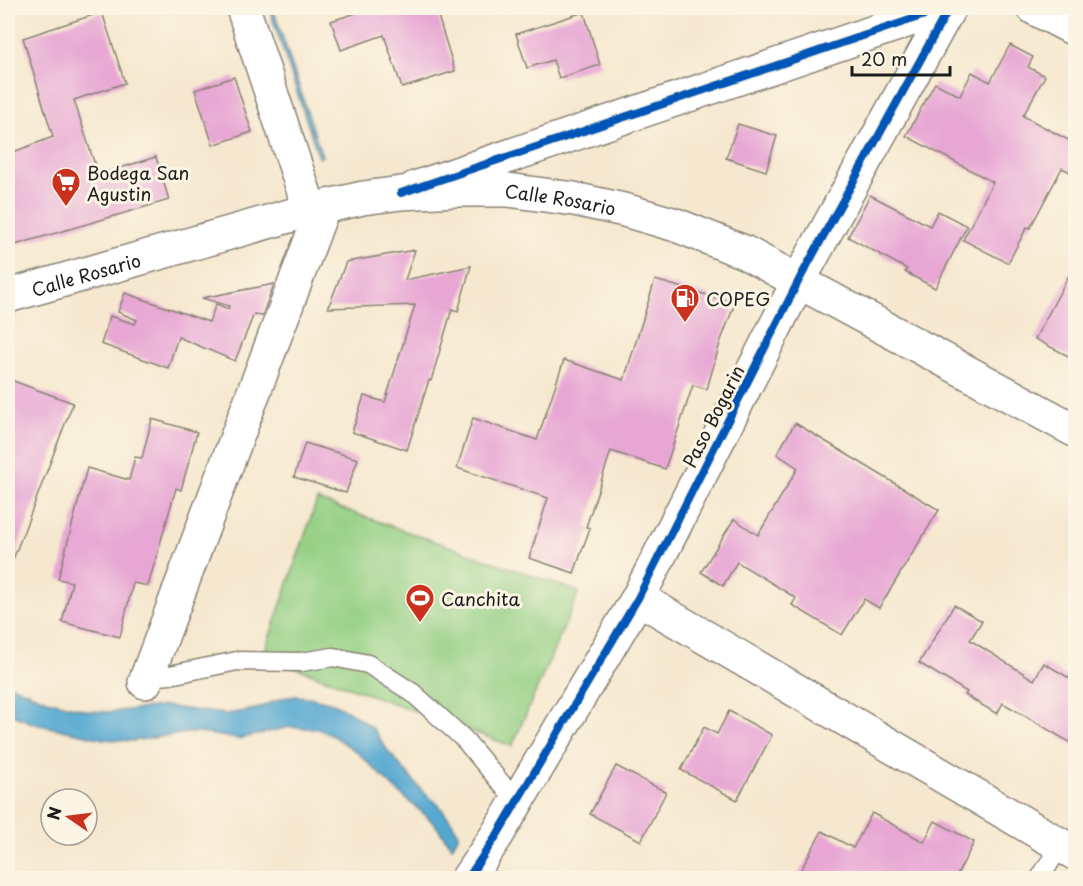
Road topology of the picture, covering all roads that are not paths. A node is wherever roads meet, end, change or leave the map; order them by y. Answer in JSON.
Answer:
{"nodes":[{"id":1,"x":243,"y":8,"type":"edge"},
{"id":2,"x":945,"y":8,"type":"edge"},
{"id":3,"x":950,"y":8,"type":"edge"},
{"id":4,"x":1034,"y":8,"type":"edge"},
{"id":5,"x":1076,"y":30,"type":"edge"},
{"id":6,"x":401,"y":193,"type":"junction"},
{"id":7,"x":316,"y":209,"type":"junction"},
{"id":8,"x":799,"y":280,"type":"junction"},
{"id":9,"x":8,"y":296,"type":"edge"},
{"id":10,"x":1076,"y":431,"type":"edge"},
{"id":11,"x":638,"y":598,"type":"junction"},
{"id":12,"x":146,"y":680,"type":"joint"},
{"id":13,"x":517,"y":802,"type":"junction"},
{"id":14,"x":1068,"y":850,"type":"edge"},
{"id":15,"x":469,"y":877,"type":"edge"},
{"id":16,"x":1040,"y":879,"type":"edge"}],
"edges":[{"from":1,"to":7,"type":"street"},
{"from":2,"to":6,"type":"street"},
{"from":3,"to":8,"type":"street","name":"Paso Bogarin"},
{"from":4,"to":5,"type":"street"},
{"from":6,"to":7,"type":"street","name":"Calle Rosario"},
{"from":6,"to":8,"type":"street","name":"Calle Rosario"},
{"from":7,"to":9,"type":"street","name":"Calle Rosario"},
{"from":7,"to":12,"type":"street"},
{"from":8,"to":10,"type":"street","name":"Calle Rosario"},
{"from":8,"to":11,"type":"street","name":"Paso Bogarin"},
{"from":11,"to":13,"type":"street","name":"Paso Bogarin"},
{"from":11,"to":14,"type":"street"},
{"from":12,"to":13,"type":"lane"},
{"from":13,"to":15,"type":"street","name":"Paso Bogarin"},
{"from":14,"to":16,"type":"lane"}]}
